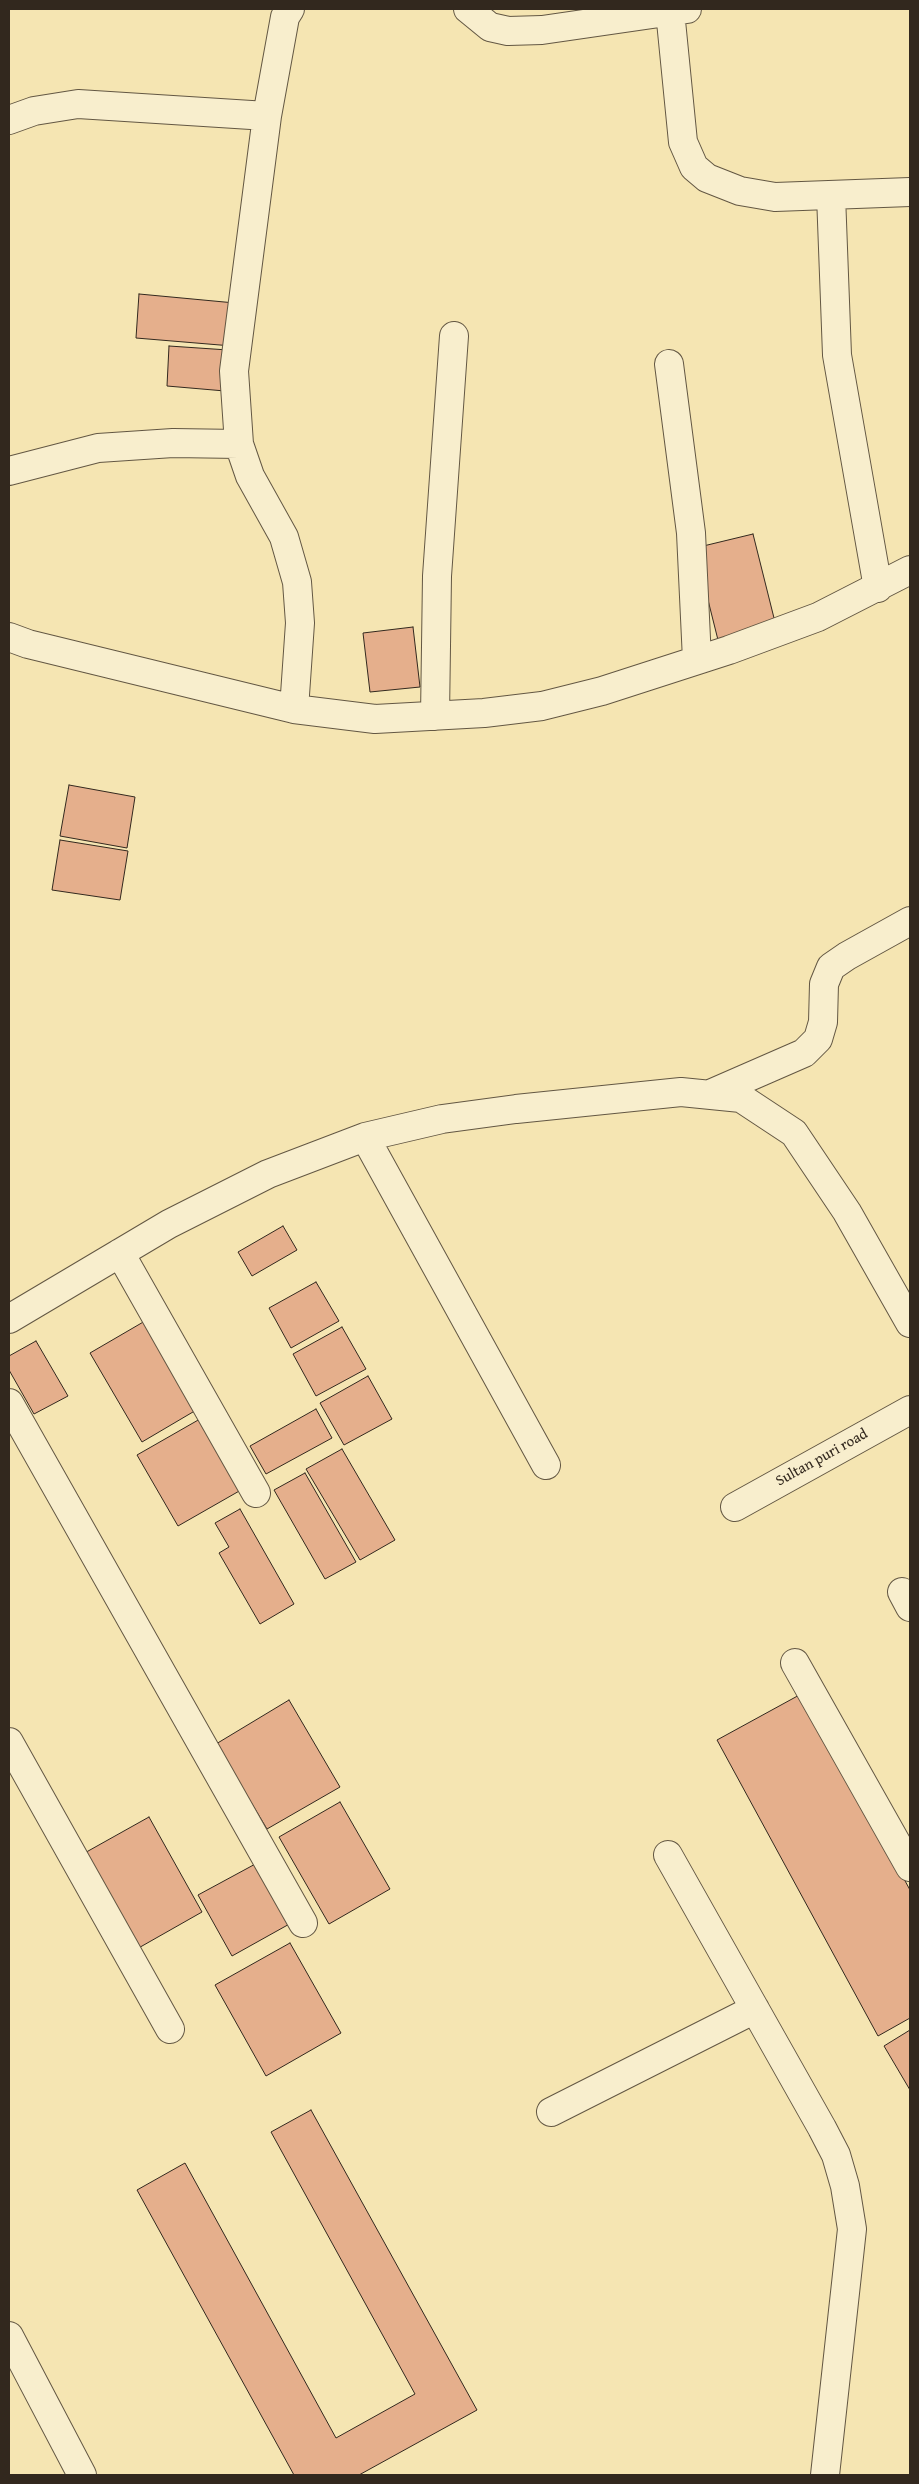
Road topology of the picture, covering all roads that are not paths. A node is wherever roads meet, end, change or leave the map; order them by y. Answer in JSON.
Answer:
{"nodes":[{"id":1,"x":290,"y":9,"type":"edge"},
{"id":2,"x":468,"y":9,"type":"edge"},
{"id":3,"x":679,"y":10,"type":"edge"},
{"id":4,"x":267,"y":116,"type":"junction"},
{"id":5,"x":9,"y":120,"type":"edge"},
{"id":6,"x":910,"y":192,"type":"edge"},
{"id":7,"x":831,"y":195,"type":"junction"},
{"id":8,"x":454,"y":336,"type":"dead end"},
{"id":9,"x":669,"y":364,"type":"dead end"},
{"id":10,"x":238,"y":444,"type":"junction"},
{"id":11,"x":9,"y":472,"type":"edge"},
{"id":12,"x":910,"y":570,"type":"edge"},
{"id":13,"x":878,"y":588,"type":"junction"},
{"id":14,"x":9,"y":637,"type":"edge"},
{"id":15,"x":697,"y":660,"type":"junction"},
{"id":16,"x":294,"y":709,"type":"junction"},
{"id":17,"x":435,"y":716,"type":"junction"},
{"id":18,"x":910,"y":921,"type":"edge"},
{"id":19,"x":709,"y":1095,"type":"junction"},
{"id":20,"x":365,"y":1136,"type":"junction"},
{"id":21,"x":120,"y":1253,"type":"junction"},
{"id":22,"x":9,"y":1319,"type":"edge"},
{"id":23,"x":910,"y":1323,"type":"edge"},
{"id":24,"x":9,"y":1403,"type":"edge"},
{"id":25,"x":910,"y":1410,"type":"edge"},
{"id":26,"x":546,"y":1465,"type":"dead end"},
{"id":27,"x":256,"y":1493,"type":"dead end"},
{"id":28,"x":735,"y":1507,"type":"dead end"},
{"id":29,"x":795,"y":1663,"type":"dead end"},
{"id":30,"x":9,"y":1742,"type":"edge"},
{"id":31,"x":668,"y":1855,"type":"dead end"},
{"id":32,"x":910,"y":1867,"type":"edge"},
{"id":33,"x":303,"y":1923,"type":"dead end"},
{"id":34,"x":755,"y":2009,"type":"junction"},
{"id":35,"x":170,"y":2029,"type":"dead end"},
{"id":36,"x":551,"y":2112,"type":"dead end"},
{"id":37,"x":9,"y":2336,"type":"edge"},
{"id":38,"x":82,"y":2475,"type":"edge"},
{"id":39,"x":825,"y":2475,"type":"edge"}],
"edges":[{"from":1,"to":4,"type":"street"},
{"from":2,"to":3,"type":"street"},
{"from":3,"to":7,"type":"street"},
{"from":4,"to":5,"type":"street"},
{"from":4,"to":10,"type":"street"},
{"from":6,"to":7,"type":"street"},
{"from":7,"to":13,"type":"street"},
{"from":8,"to":17,"type":"street"},
{"from":9,"to":15,"type":"street"},
{"from":10,"to":11,"type":"street"},
{"from":10,"to":16,"type":"street"},
{"from":12,"to":13,"type":"street"},
{"from":13,"to":15,"type":"street"},
{"from":14,"to":16,"type":"street"},
{"from":15,"to":17,"type":"street"},
{"from":16,"to":17,"type":"street"},
{"from":18,"to":19,"type":"street"},
{"from":19,"to":20,"type":"street"},
{"from":19,"to":23,"type":"street"},
{"from":20,"to":21,"type":"street"},
{"from":20,"to":26,"type":"street"},
{"from":21,"to":22,"type":"street"},
{"from":21,"to":27,"type":"street"},
{"from":24,"to":33,"type":"street"},
{"from":25,"to":28,"type":"street","name":"Sultan puri road"},
{"from":29,"to":32,"type":"street"},
{"from":30,"to":35,"type":"street"},
{"from":31,"to":34,"type":"street"},
{"from":34,"to":36,"type":"street"},
{"from":34,"to":39,"type":"street"},
{"from":37,"to":38,"type":"street"}]}
